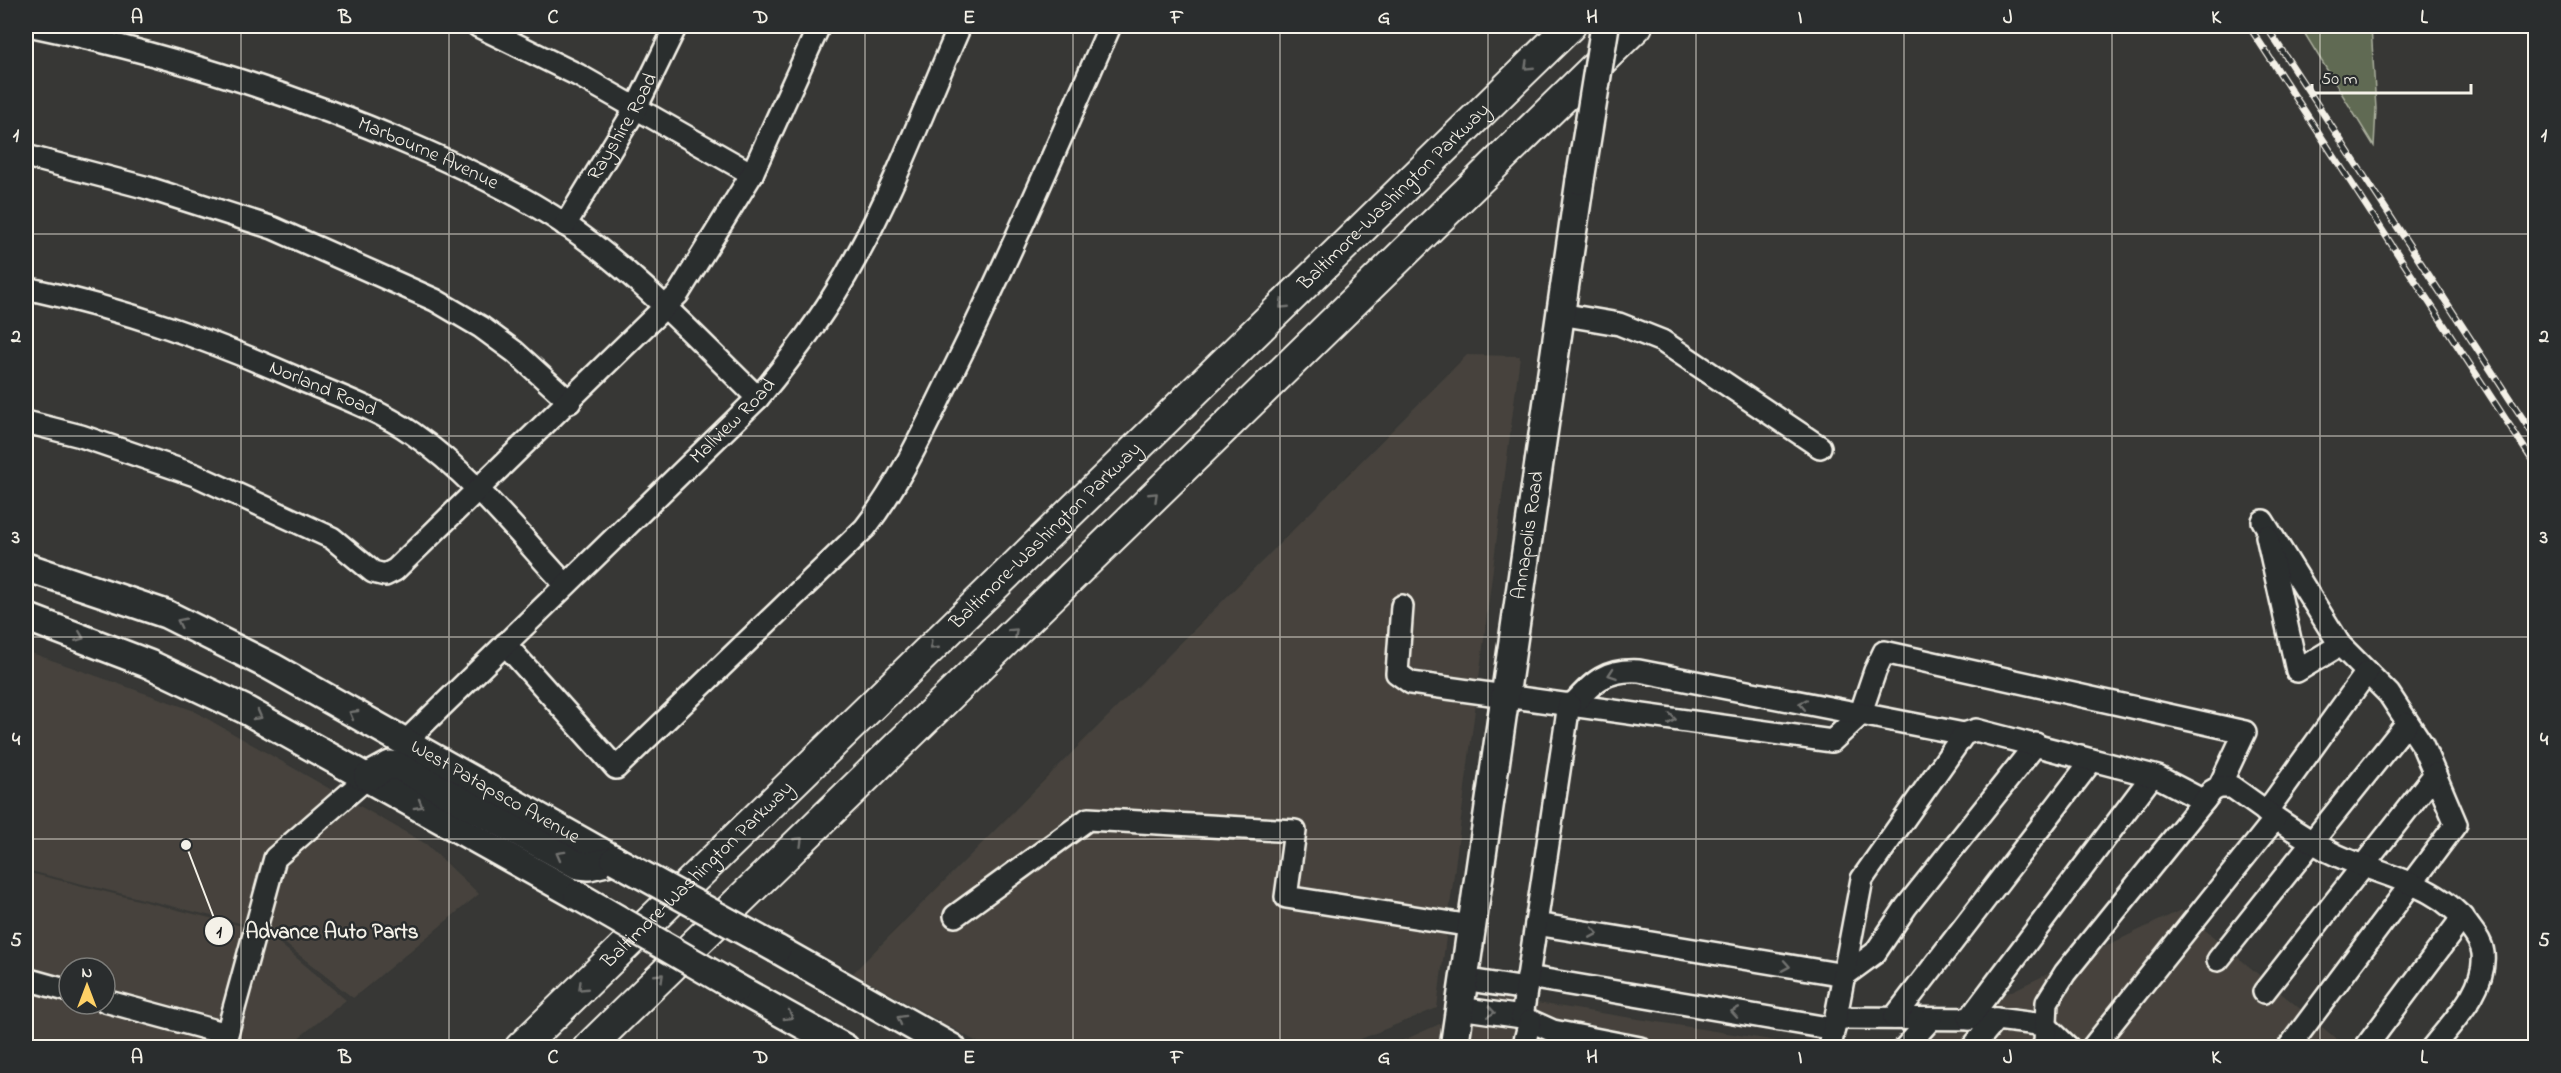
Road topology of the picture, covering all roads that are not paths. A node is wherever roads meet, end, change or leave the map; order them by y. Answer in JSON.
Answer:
{"nodes":[{"id":1,"x":33,"y":26,"type":"edge"},
{"id":2,"x":478,"y":26,"type":"edge"},
{"id":3,"x":676,"y":26,"type":"edge"},
{"id":4,"x":819,"y":26,"type":"edge"},
{"id":5,"x":960,"y":26,"type":"edge"},
{"id":6,"x":1110,"y":26,"type":"edge"},
{"id":7,"x":1570,"y":26,"type":"edge"},
{"id":8,"x":1605,"y":26,"type":"edge"},
{"id":9,"x":1637,"y":26,"type":"edge"},
{"id":10,"x":521,"y":34,"type":"edge"},
{"id":11,"x":636,"y":108,"type":"junction"},
{"id":12,"x":26,"y":156,"type":"edge"},
{"id":13,"x":752,"y":174,"type":"junction"},
{"id":14,"x":566,"y":225,"type":"junction"},
{"id":15,"x":26,"y":288,"type":"edge"},
{"id":16,"x":665,"y":309,"type":"junction"},
{"id":17,"x":1560,"y":314,"type":"junction"},
{"id":18,"x":759,"y":398,"type":"junction"},
{"id":19,"x":570,"y":402,"type":"junction"},
{"id":20,"x":26,"y":422,"type":"edge"},
{"id":21,"x":1820,"y":447,"type":"dead end"},
{"id":22,"x":478,"y":491,"type":"junction"},
{"id":23,"x":26,"y":567,"type":"edge"},
{"id":24,"x":565,"y":584,"type":"junction"},
{"id":25,"x":1402,"y":606,"type":"dead end"},
{"id":26,"x":26,"y":617,"type":"edge"},
{"id":27,"x":505,"y":645,"type":"junction"},
{"id":28,"x":2340,"y":645,"type":"junction"},
{"id":29,"x":2367,"y":672,"type":"junction"},
{"id":30,"x":1505,"y":695,"type":"junction"},
{"id":31,"x":1571,"y":705,"type":"junction"},
{"id":32,"x":1860,"y":715,"type":"junction"},
{"id":33,"x":2407,"y":723,"type":"junction"},
{"id":34,"x":1964,"y":734,"type":"junction"},
{"id":35,"x":404,"y":743,"type":"junction"},
{"id":36,"x":2036,"y":744,"type":"junction"},
{"id":37,"x":2092,"y":760,"type":"junction"},
{"id":38,"x":2434,"y":774,"type":"junction"},
{"id":39,"x":2152,"y":776,"type":"junction"},
{"id":40,"x":368,"y":777,"type":"junction"},
{"id":41,"x":2211,"y":794,"type":"junction"},
{"id":42,"x":2271,"y":815,"type":"junction"},
{"id":43,"x":2311,"y":841,"type":"junction"},
{"id":44,"x":615,"y":860,"type":"junction"},
{"id":45,"x":2363,"y":865,"type":"junction"},
{"id":46,"x":2412,"y":885,"type":"junction"},
{"id":47,"x":955,"y":916,"type":"dead end"},
{"id":48,"x":2463,"y":917,"type":"junction"},
{"id":49,"x":1536,"y":924,"type":"junction"},
{"id":50,"x":1472,"y":926,"type":"junction"},
{"id":51,"x":2218,"y":960,"type":"dead end"},
{"id":52,"x":1845,"y":975,"type":"junction"},
{"id":53,"x":26,"y":979,"type":"edge"},
{"id":54,"x":1463,"y":979,"type":"junction"},
{"id":55,"x":1527,"y":983,"type":"junction"},
{"id":56,"x":57,"y":988,"type":"edge"},
{"id":57,"x":2264,"y":992,"type":"dead end"},
{"id":58,"x":117,"y":1005,"type":"edge"},
{"id":59,"x":1459,"y":1008,"type":"junction"},
{"id":60,"x":1894,"y":1018,"type":"junction"},
{"id":61,"x":1526,"y":1019,"type":"junction"},
{"id":62,"x":1931,"y":1019,"type":"junction"},
{"id":63,"x":1969,"y":1019,"type":"junction"},
{"id":64,"x":1996,"y":1020,"type":"junction"},
{"id":65,"x":2045,"y":1025,"type":"junction"},
{"id":66,"x":1833,"y":1031,"type":"edge"},
{"id":67,"x":231,"y":1041,"type":"edge"},
{"id":68,"x":520,"y":1047,"type":"edge"},
{"id":69,"x":588,"y":1047,"type":"edge"},
{"id":70,"x":845,"y":1047,"type":"edge"},
{"id":71,"x":952,"y":1047,"type":"edge"},
{"id":72,"x":1454,"y":1047,"type":"edge"},
{"id":73,"x":1523,"y":1047,"type":"edge"},
{"id":74,"x":1632,"y":1047,"type":"edge"},
{"id":75,"x":1905,"y":1047,"type":"edge"},
{"id":76,"x":1972,"y":1047,"type":"edge"},
{"id":77,"x":2042,"y":1047,"type":"edge"},
{"id":78,"x":2069,"y":1047,"type":"edge"},
{"id":79,"x":2092,"y":1047,"type":"edge"},
{"id":80,"x":2289,"y":1047,"type":"edge"},
{"id":81,"x":2366,"y":1047,"type":"edge"},
{"id":82,"x":2432,"y":1047,"type":"edge"}],
"edges":[{"from":1,"to":14,"type":"street","name":"Marbourne Avenue"},
{"from":2,"to":10,"type":"street"},
{"from":3,"to":11,"type":"street","name":"Rayshire Road"},
{"from":4,"to":13,"type":"street"},
{"from":5,"to":18,"type":"street","name":"Mallview Road"},
{"from":6,"to":27,"type":"street"},
{"from":7,"to":68,"type":"highway","name":"Baltimore-Washington Parkway","one_way":true},
{"from":8,"to":17,"type":"main road","name":"Annapolis Road","bridge":true},
{"from":69,"to":9,"type":"highway","one_way":true},
{"from":10,"to":11,"type":"street"},
{"from":11,"to":13,"type":"street"},
{"from":11,"to":14,"type":"street","name":"Rayshire Road"},
{"from":12,"to":19,"type":"street"},
{"from":13,"to":16,"type":"street"},
{"from":14,"to":16,"type":"street","name":"Marbourne Avenue"},
{"from":15,"to":22,"type":"street","name":"Norland Road"},
{"from":16,"to":18,"type":"street","name":"Marbourne Avenue"},
{"from":16,"to":19,"type":"street"},
{"from":17,"to":21,"type":"street"},
{"from":17,"to":30,"type":"main road","name":"Annapolis Road"},
{"from":18,"to":24,"type":"street","name":"Mallview Road"},
{"from":19,"to":22,"type":"street"},
{"from":20,"to":22,"type":"street"},
{"from":22,"to":24,"type":"street","name":"Norland Road"},
{"from":35,"to":23,"type":"main road","name":"West Patapsco Avenue","one_way":true},
{"from":24,"to":27,"type":"street","name":"Mallview Road"},
{"from":25,"to":30,"type":"street"},
{"from":26,"to":40,"type":"main road","one_way":true},
{"from":27,"to":35,"type":"street","name":"Mallview Road"},
{"from":28,"to":28,"type":"street"},
{"from":28,"to":29,"type":"street"},
{"from":29,"to":33,"type":"street"},
{"from":29,"to":42,"type":"street"},
{"from":30,"to":31,"type":"street"},
{"from":30,"to":50,"type":"main road","name":"Annapolis Road"},
{"from":31,"to":32,"type":"street","one_way":true},
{"from":32,"to":31,"type":"street","one_way":true},
{"from":31,"to":49,"type":"street"},
{"from":32,"to":34,"type":"street"},
{"from":32,"to":41,"type":"street"},
{"from":33,"to":38,"type":"street"},
{"from":33,"to":43,"type":"street"},
{"from":34,"to":36,"type":"street"},
{"from":34,"to":52,"type":"street"},
{"from":35,"to":44,"type":"main road","name":"West Patapsco Avenue"},
{"from":36,"to":37,"type":"street"},
{"from":36,"to":52,"type":"street"},
{"from":37,"to":39,"type":"street"},
{"from":37,"to":60,"type":"street"},
{"from":38,"to":45,"type":"street"},
{"from":38,"to":46,"type":"street"},
{"from":39,"to":41,"type":"street"},
{"from":39,"to":63,"type":"street"},
{"from":44,"to":40,"type":"main road","one_way":true},
{"from":40,"to":67,"type":"street"},
{"from":40,"to":70,"type":"main road","one_way":true,"bridge":true},
{"from":41,"to":42,"type":"street"},
{"from":41,"to":65,"type":"street"},
{"from":42,"to":43,"type":"street"},
{"from":42,"to":79,"type":"street"},
{"from":43,"to":45,"type":"street"},
{"from":43,"to":51,"type":"street"},
{"from":71,"to":44,"type":"main road","name":"West Patapsco Avenue","one_way":true,"bridge":true},
{"from":45,"to":46,"type":"street"},
{"from":45,"to":57,"type":"street"},
{"from":46,"to":48,"type":"street"},
{"from":46,"to":80,"type":"street"},
{"from":47,"to":50,"type":"street"},
{"from":48,"to":81,"type":"street"},
{"from":48,"to":82,"type":"street"},
{"from":49,"to":52,"type":"street","one_way":true},
{"from":49,"to":55,"type":"street"},
{"from":50,"to":54,"type":"main road","name":"Annapolis Road"},
{"from":52,"to":66,"type":"street"},
{"from":53,"to":56,"type":"street"},
{"from":54,"to":55,"type":"street"},
{"from":54,"to":59,"type":"main road","name":"Annapolis Road"},
{"from":55,"to":61,"type":"street"},
{"from":66,"to":55,"type":"street","one_way":true},
{"from":58,"to":67,"type":"street"},
{"from":59,"to":61,"type":"street","one_way":true},
{"from":59,"to":72,"type":"main road","name":"Annapolis Road"},
{"from":60,"to":62,"type":"street"},
{"from":60,"to":66,"type":"street"},
{"from":61,"to":73,"type":"street"},
{"from":61,"to":74,"type":"street"},
{"from":62,"to":63,"type":"street"},
{"from":62,"to":75,"type":"street"},
{"from":63,"to":64,"type":"street"},
{"from":64,"to":65,"type":"street"},
{"from":64,"to":76,"type":"street"},
{"from":65,"to":77,"type":"street"},
{"from":65,"to":78,"type":"street"}]}
